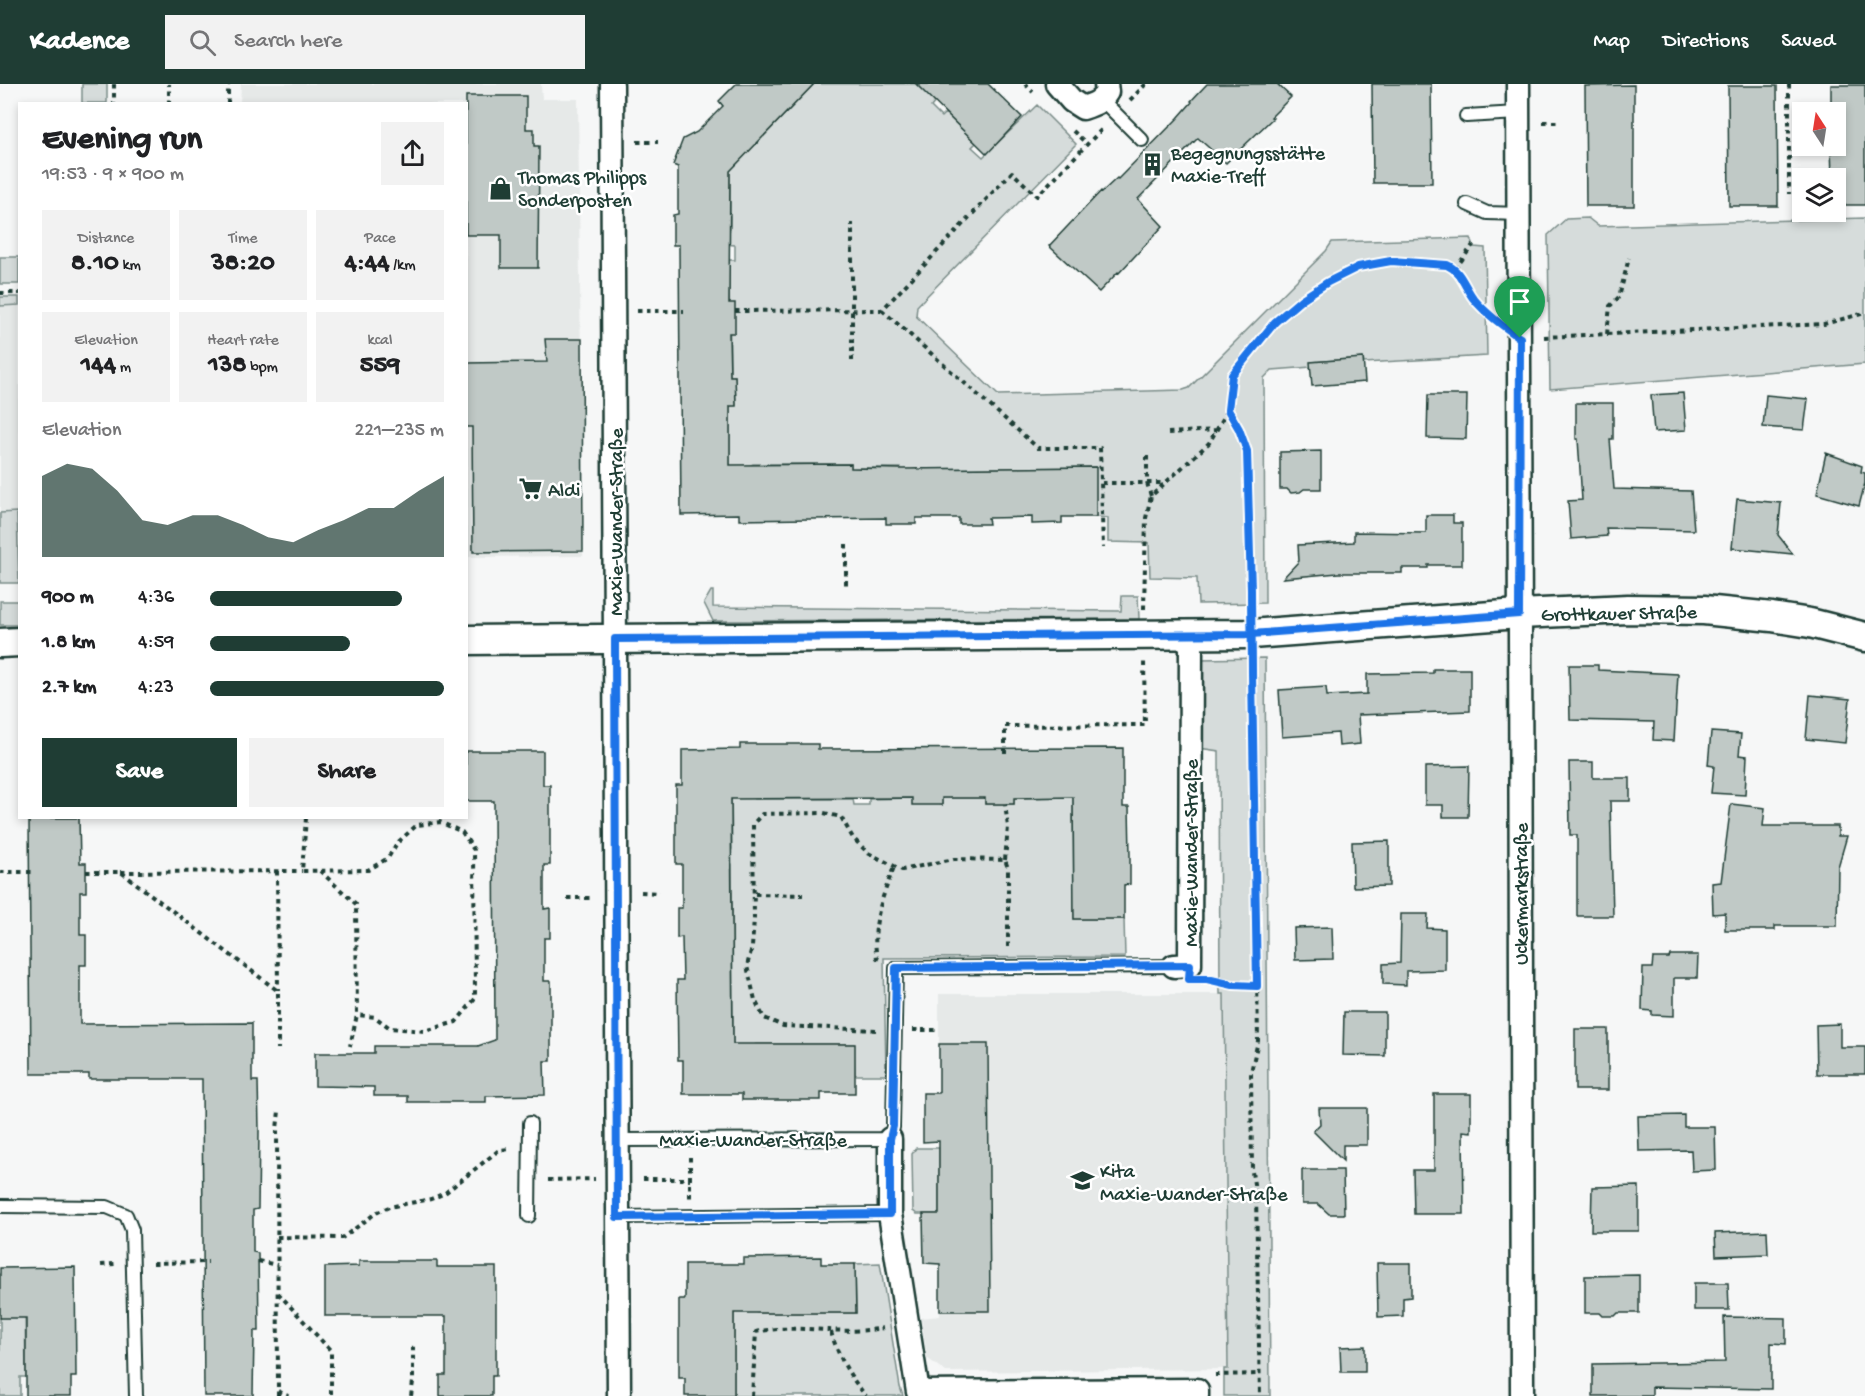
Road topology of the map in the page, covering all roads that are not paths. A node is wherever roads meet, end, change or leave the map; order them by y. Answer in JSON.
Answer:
{"nodes":[{"id":1,"x":612,"y":84,"type":"edge"},
{"id":2,"x":1057,"y":84,"type":"edge"},
{"id":3,"x":1518,"y":84,"type":"edge"},
{"id":4,"x":1108,"y":99,"type":"edge"},
{"id":5,"x":1518,"y":113,"type":"junction"},
{"id":6,"x":1466,"y":116,"type":"dead end"},
{"id":7,"x":1142,"y":140,"type":"dead end"},
{"id":8,"x":1467,"y":204,"type":"dead end"},
{"id":9,"x":1520,"y":214,"type":"junction"},
{"id":10,"x":1519,"y":614,"type":"junction"},
{"id":11,"x":1191,"y":636,"type":"junction"},
{"id":12,"x":1865,"y":638,"type":"edge"},
{"id":13,"x":615,"y":639,"type":"junction"},
{"id":14,"x":468,"y":640,"type":"edge"},
{"id":15,"x":18,"y":642,"type":"edge"},
{"id":16,"x":0,"y":643,"type":"edge"},
{"id":17,"x":1182,"y":965,"type":"joint"},
{"id":18,"x":530,"y":1123,"type":"dead end"},
{"id":19,"x":890,"y":1139,"type":"junction"},
{"id":20,"x":617,"y":1140,"type":"junction"},
{"id":21,"x":0,"y":1206,"type":"edge"},
{"id":22,"x":890,"y":1214,"type":"junction"},
{"id":23,"x":529,"y":1216,"type":"dead end"},
{"id":24,"x":617,"y":1217,"type":"junction"},
{"id":25,"x":1197,"y":1393,"type":"edge"},
{"id":26,"x":136,"y":1396,"type":"edge"},
{"id":27,"x":618,"y":1396,"type":"edge"},
{"id":28,"x":1522,"y":1396,"type":"edge"}],
"edges":[{"from":1,"to":13,"type":"street","name":"Maxie-Wander-Straße"},
{"from":2,"to":4,"type":"street"},
{"from":3,"to":5,"type":"street","name":"Uckermarkstraße"},
{"from":4,"to":7,"type":"lane"},
{"from":5,"to":6,"type":"lane"},
{"from":5,"to":9,"type":"street","name":"Uckermarkstraße"},
{"from":8,"to":9,"type":"lane"},
{"from":9,"to":10,"type":"street","name":"Uckermarkstraße"},
{"from":10,"to":11,"type":"street","name":"Grottkauer Straße"},
{"from":10,"to":12,"type":"street","name":"Grottkauer Straße"},
{"from":10,"to":28,"type":"street","name":"Uckermarkstraße"},
{"from":11,"to":13,"type":"street","name":"Grottkauer Straße"},
{"from":11,"to":17,"type":"street","name":"Maxie-Wander-Straße"},
{"from":13,"to":14,"type":"street","name":"Grottkauer Straße"},
{"from":13,"to":20,"type":"street","name":"Maxie-Wander-Straße"},
{"from":15,"to":16,"type":"street"},
{"from":17,"to":19,"type":"lane","name":"Maxie-Wander-Straße"},
{"from":18,"to":23,"type":"lane"},
{"from":19,"to":20,"type":"lane","name":"Maxie-Wander-Straße"},
{"from":19,"to":22,"type":"street"},
{"from":20,"to":24,"type":"street","name":"Maxie-Wander-Straße"},
{"from":21,"to":26,"type":"lane"},
{"from":22,"to":24,"type":"lane"},
{"from":22,"to":25,"type":"street"},
{"from":24,"to":27,"type":"street","name":"Maxie-Wander-Straße"}]}
